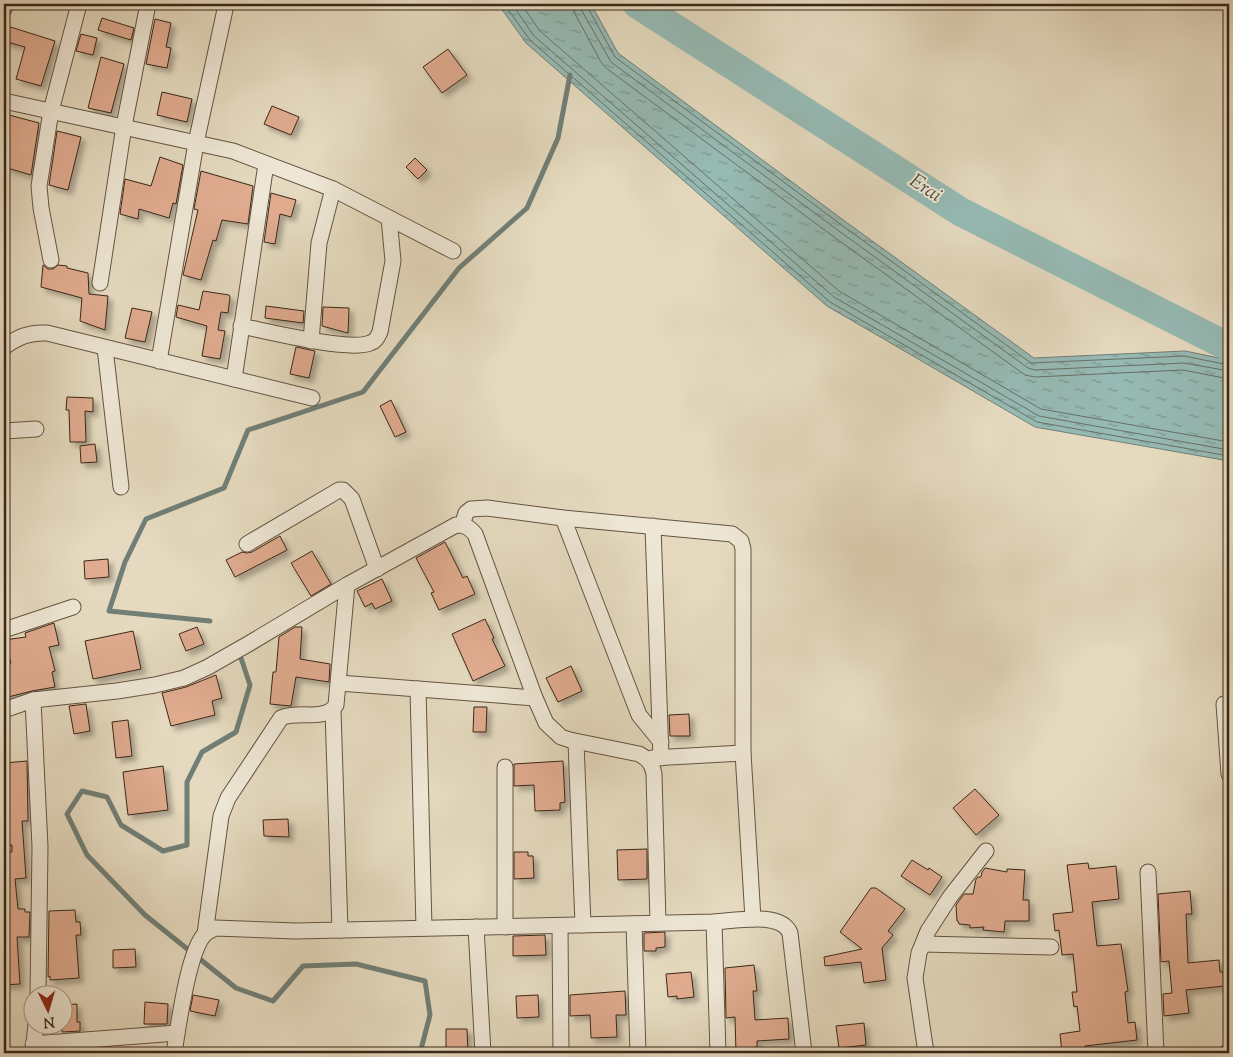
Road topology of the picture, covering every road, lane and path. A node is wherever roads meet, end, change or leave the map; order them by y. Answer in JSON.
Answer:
{"nodes":[{"id":1,"x":5,"y":4,"type":"edge"},
{"id":2,"x":79,"y":4,"type":"edge"},
{"id":3,"x":148,"y":4,"type":"edge"},
{"id":4,"x":226,"y":5,"type":"edge"},
{"id":5,"x":4,"y":9,"type":"edge"},
{"id":6,"x":4,"y":100,"type":"edge"},
{"id":7,"x":51,"y":111,"type":"junction"},
{"id":8,"x":124,"y":126,"type":"junction"},
{"id":9,"x":196,"y":143,"type":"junction"},
{"id":10,"x":266,"y":164,"type":"junction"},
{"id":11,"x":333,"y":189,"type":"junction"},
{"id":12,"x":389,"y":218,"type":"junction"},
{"id":13,"x":453,"y":251,"type":"dead end"},
{"id":14,"x":51,"y":260,"type":"dead end"},
{"id":15,"x":100,"y":283,"type":"dead end"},
{"id":16,"x":241,"y":326,"type":"junction"},
{"id":17,"x":311,"y":340,"type":"junction"},
{"id":18,"x":4,"y":347,"type":"edge"},
{"id":19,"x":105,"y":348,"type":"junction"},
{"id":20,"x":159,"y":362,"type":"junction"},
{"id":21,"x":234,"y":379,"type":"junction"},
{"id":22,"x":312,"y":398,"type":"dead end"},
{"id":23,"x":36,"y":429,"type":"dead end"},
{"id":24,"x":4,"y":431,"type":"edge"},
{"id":25,"x":121,"y":487,"type":"dead end"},
{"id":26,"x":562,"y":518,"type":"junction"},
{"id":27,"x":462,"y":525,"type":"junction"},
{"id":28,"x":653,"y":526,"type":"junction"},
{"id":29,"x":247,"y":544,"type":"dead end"},
{"id":30,"x":377,"y":569,"type":"junction"},
{"id":31,"x":347,"y":586,"type":"junction"},
{"id":32,"x":73,"y":607,"type":"dead end"},
{"id":33,"x":4,"y":630,"type":"edge"},
{"id":34,"x":339,"y":683,"type":"junction"},
{"id":35,"x":418,"y":689,"type":"junction"},
{"id":36,"x":535,"y":698,"type":"junction"},
{"id":37,"x":33,"y":700,"type":"junction"},
{"id":38,"x":1224,"y":704,"type":"dead end"},
{"id":39,"x":4,"y":710,"type":"edge"},
{"id":40,"x":333,"y":710,"type":"junction"},
{"id":41,"x":576,"y":742,"type":"junction"},
{"id":42,"x":661,"y":742,"type":"junction"},
{"id":43,"x":743,"y":753,"type":"junction"},
{"id":44,"x":654,"y":758,"type":"junction"},
{"id":45,"x":504,"y":768,"type":"dead end"},
{"id":46,"x":1229,"y":774,"type":"edge"},
{"id":47,"x":986,"y":851,"type":"dead end"},
{"id":48,"x":1148,"y":872,"type":"dead end"},
{"id":49,"x":753,"y":919,"type":"junction"},
{"id":50,"x":714,"y":922,"type":"junction"},
{"id":51,"x":658,"y":923,"type":"junction"},
{"id":52,"x":634,"y":924,"type":"junction"},
{"id":53,"x":584,"y":925,"type":"junction"},
{"id":54,"x":560,"y":926,"type":"junction"},
{"id":55,"x":476,"y":927,"type":"junction"},
{"id":56,"x":505,"y":927,"type":"junction"},
{"id":57,"x":424,"y":928,"type":"junction"},
{"id":58,"x":340,"y":930,"type":"junction"},
{"id":59,"x":203,"y":936,"type":"junction"},
{"id":60,"x":923,"y":944,"type":"junction"},
{"id":61,"x":1052,"y":948,"type":"dead end"},
{"id":62,"x":38,"y":984,"type":"edge"},
{"id":63,"x":177,"y":1033,"type":"junction"},
{"id":64,"x":35,"y":1034,"type":"edge"},
{"id":65,"x":33,"y":1049,"type":"edge"},
{"id":66,"x":174,"y":1053,"type":"edge"},
{"id":67,"x":483,"y":1053,"type":"edge"},
{"id":68,"x":561,"y":1053,"type":"edge"},
{"id":69,"x":638,"y":1053,"type":"edge"},
{"id":70,"x":718,"y":1053,"type":"edge"},
{"id":71,"x":804,"y":1053,"type":"edge"},
{"id":72,"x":926,"y":1053,"type":"edge"},
{"id":73,"x":1156,"y":1053,"type":"edge"}],
"edges":[{"from":1,"to":5,"type":"street"},
{"from":2,"to":7,"type":"street"},
{"from":3,"to":8,"type":"street"},
{"from":4,"to":9,"type":"street"},
{"from":6,"to":7,"type":"street"},
{"from":7,"to":8,"type":"street"},
{"from":7,"to":14,"type":"street"},
{"from":8,"to":9,"type":"street"},
{"from":8,"to":15,"type":"street"},
{"from":9,"to":10,"type":"street"},
{"from":9,"to":20,"type":"street"},
{"from":10,"to":11,"type":"street"},
{"from":10,"to":16,"type":"street"},
{"from":11,"to":12,"type":"street"},
{"from":11,"to":17,"type":"street"},
{"from":12,"to":13,"type":"street"},
{"from":12,"to":17,"type":"street"},
{"from":16,"to":17,"type":"street"},
{"from":16,"to":21,"type":"street"},
{"from":18,"to":19,"type":"street"},
{"from":19,"to":20,"type":"street"},
{"from":19,"to":25,"type":"street"},
{"from":20,"to":21,"type":"street"},
{"from":21,"to":22,"type":"street"},
{"from":23,"to":24,"type":"street"},
{"from":26,"to":27,"type":"street"},
{"from":26,"to":28,"type":"street"},
{"from":26,"to":42,"type":"street"},
{"from":27,"to":30,"type":"street"},
{"from":27,"to":36,"type":"street"},
{"from":28,"to":42,"type":"street"},
{"from":28,"to":43,"type":"street"},
{"from":29,"to":30,"type":"street"},
{"from":30,"to":31,"type":"street"},
{"from":31,"to":34,"type":"street"},
{"from":31,"to":37,"type":"street"},
{"from":32,"to":33,"type":"street"},
{"from":34,"to":35,"type":"street"},
{"from":34,"to":40,"type":"street"},
{"from":35,"to":36,"type":"street"},
{"from":35,"to":57,"type":"street"},
{"from":36,"to":41,"type":"street"},
{"from":37,"to":39,"type":"street"},
{"from":37,"to":62,"type":"street"},
{"from":38,"to":46,"type":"street"},
{"from":40,"to":58,"type":"street"},
{"from":40,"to":59,"type":"street"},
{"from":41,"to":44,"type":"street"},
{"from":41,"to":53,"type":"street"},
{"from":42,"to":44,"type":"street"},
{"from":43,"to":44,"type":"street"},
{"from":43,"to":49,"type":"street"},
{"from":44,"to":51,"type":"street"},
{"from":45,"to":56,"type":"street"},
{"from":47,"to":60,"type":"street"},
{"from":48,"to":73,"type":"street"},
{"from":49,"to":50,"type":"street"},
{"from":49,"to":71,"type":"street"},
{"from":50,"to":51,"type":"street"},
{"from":50,"to":70,"type":"street"},
{"from":51,"to":52,"type":"street"},
{"from":52,"to":53,"type":"street"},
{"from":52,"to":69,"type":"street"},
{"from":53,"to":54,"type":"street"},
{"from":54,"to":56,"type":"street"},
{"from":54,"to":68,"type":"street"},
{"from":55,"to":56,"type":"street"},
{"from":55,"to":57,"type":"street"},
{"from":55,"to":67,"type":"street"},
{"from":57,"to":58,"type":"street"},
{"from":58,"to":59,"type":"street"},
{"from":59,"to":63,"type":"street"},
{"from":60,"to":61,"type":"street"},
{"from":60,"to":72,"type":"street"},
{"from":63,"to":65,"type":"street"},
{"from":63,"to":66,"type":"street"},
{"from":64,"to":65,"type":"street"}]}
